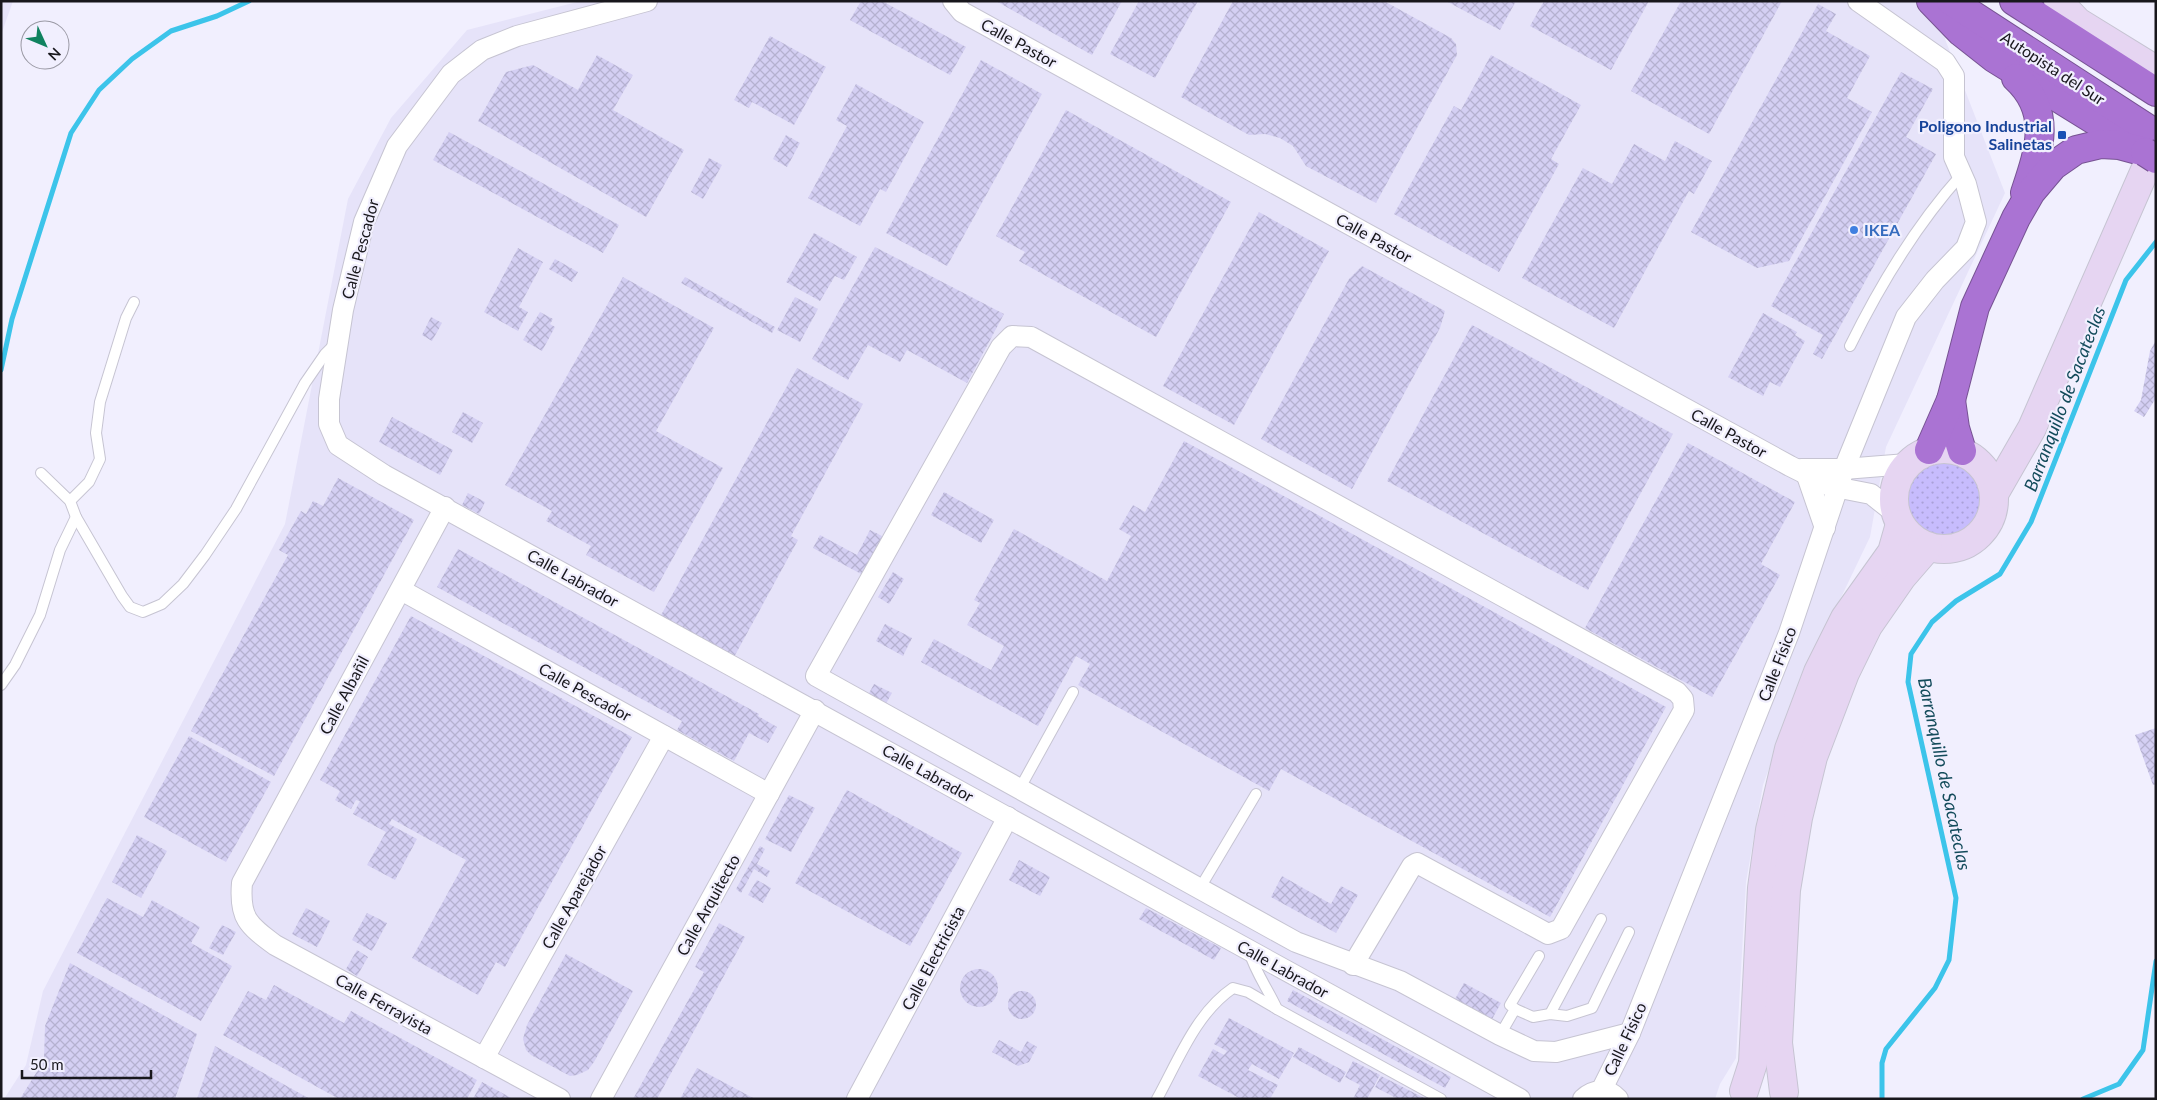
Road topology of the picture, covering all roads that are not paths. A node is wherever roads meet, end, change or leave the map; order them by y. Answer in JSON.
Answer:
{"nodes":[{"id":1,"x":647,"y":1,"type":"edge"},
{"id":2,"x":953,"y":1,"type":"edge"},
{"id":3,"x":1858,"y":1,"type":"edge"},
{"id":4,"x":1931,"y":1,"type":"edge"},
{"id":5,"x":1951,"y":1,"type":"edge"},
{"id":6,"x":2014,"y":1,"type":"edge"},
{"id":7,"x":2047,"y":1,"type":"edge"},
{"id":8,"x":2058,"y":1,"type":"edge"},
{"id":9,"x":2078,"y":22,"type":"junction"},
{"id":10,"x":1994,"y":58,"type":"junction"},
{"id":11,"x":2154,"y":84,"type":"edge"},
{"id":12,"x":2028,"y":89,"type":"junction"},
{"id":13,"x":2049,"y":107,"type":"dead end"},
{"id":14,"x":2138,"y":142,"type":"edge"},
{"id":15,"x":1962,"y":174,"type":"junction"},
{"id":16,"x":2016,"y":218,"type":"junction"},
{"id":17,"x":134,"y":302,"type":"dead end"},
{"id":18,"x":340,"y":340,"type":"junction"},
{"id":19,"x":1850,"y":346,"type":"dead end"},
{"id":20,"x":1951,"y":400,"type":"junction"},
{"id":21,"x":2032,"y":428,"type":"junction"},
{"id":22,"x":338,"y":445,"type":"joint"},
{"id":23,"x":1929,"y":450,"type":"junction"},
{"id":24,"x":1969,"y":456,"type":"junction"},
{"id":25,"x":1907,"y":464,"type":"junction"},
{"id":26,"x":1844,"y":469,"type":"junction"},
{"id":27,"x":1802,"y":471,"type":"junction"},
{"id":28,"x":41,"y":473,"type":"dead end"},
{"id":29,"x":1838,"y":488,"type":"junction"},
{"id":30,"x":1994,"y":494,"type":"junction"},
{"id":31,"x":70,"y":502,"type":"junction"},
{"id":32,"x":445,"y":508,"type":"junction"},
{"id":33,"x":76,"y":517,"type":"junction"},
{"id":34,"x":1897,"y":518,"type":"junction"},
{"id":35,"x":1825,"y":528,"type":"junction"},
{"id":36,"x":1928,"y":547,"type":"junction"},
{"id":37,"x":401,"y":590,"type":"junction"},
{"id":38,"x":1,"y":685,"type":"edge"},
{"id":39,"x":1073,"y":692,"type":"dead end"},
{"id":40,"x":815,"y":710,"type":"junction"},
{"id":41,"x":664,"y":736,"type":"junction"},
{"id":42,"x":1020,"y":788,"type":"junction"},
{"id":43,"x":769,"y":794,"type":"junction"},
{"id":44,"x":1256,"y":794,"type":"dead end"},
{"id":45,"x":1008,"y":817,"type":"junction"},
{"id":46,"x":242,"y":883,"type":"joint"},
{"id":47,"x":1200,"y":888,"type":"junction"},
{"id":48,"x":1600,"y":919,"type":"dead end"},
{"id":49,"x":1629,"y":932,"type":"dead end"},
{"id":50,"x":1249,"y":950,"type":"junction"},
{"id":51,"x":1539,"y":956,"type":"dead end"},
{"id":52,"x":1353,"y":965,"type":"junction"},
{"id":53,"x":1278,"y":1009,"type":"junction"},
{"id":54,"x":1515,"y":1009,"type":"junction"},
{"id":55,"x":1550,"y":1014,"type":"junction"},
{"id":56,"x":1630,"y":1033,"type":"junction"},
{"id":57,"x":1500,"y":1035,"type":"junction"},
{"id":58,"x":484,"y":1058,"type":"junction"},
{"id":59,"x":1739,"y":1095,"type":"edge"},
{"id":60,"x":1790,"y":1095,"type":"edge"},
{"id":61,"x":1610,"y":1097,"type":"edge"},
{"id":62,"x":560,"y":1099,"type":"edge"},
{"id":63,"x":601,"y":1099,"type":"edge"},
{"id":64,"x":857,"y":1099,"type":"edge"},
{"id":65,"x":1158,"y":1099,"type":"edge"},
{"id":66,"x":1441,"y":1099,"type":"edge"},
{"id":67,"x":1520,"y":1099,"type":"edge"}],
"edges":[{"from":1,"to":18,"type":"street","name":"Calle Pescador"},
{"from":2,"to":27,"type":"street","name":"Calle Pastor"},
{"from":3,"to":15,"type":"street"},
{"from":4,"to":10,"type":"highway"},
{"from":5,"to":14,"type":"highway","name":"Autopista del Sur"},
{"from":6,"to":11,"type":"highway"},
{"from":7,"to":9,"type":"highway"},
{"from":8,"to":9,"type":"street"},
{"from":9,"to":11,"type":"street"},
{"from":10,"to":12,"type":"highway"},
{"from":10,"to":14,"type":"highway"},
{"from":12,"to":13,"type":"lane"},
{"from":12,"to":16,"type":"highway"},
{"from":14,"to":16,"type":"highway"},
{"from":14,"to":21,"type":"street"},
{"from":15,"to":19,"type":"lane"},
{"from":15,"to":26,"type":"street","name":"Calle Físico"},
{"from":16,"to":20,"type":"highway"},
{"from":17,"to":31,"type":"lane"},
{"from":18,"to":22,"type":"street","name":"Calle Pescador"},
{"from":18,"to":33,"type":"lane"},
{"from":20,"to":23,"type":"highway"},
{"from":20,"to":24,"type":"highway"},
{"from":21,"to":24,"type":"street"},
{"from":21,"to":30,"type":"street"},
{"from":22,"to":32,"type":"street","name":"Calle Labrador"},
{"from":23,"to":24,"type":"street"},
{"from":23,"to":25,"type":"street"},
{"from":24,"to":30,"type":"street"},
{"from":25,"to":26,"type":"street","name":"Calle Pastor"},
{"from":25,"to":34,"type":"street"},
{"from":26,"to":27,"type":"street","name":"Calle Pastor"},
{"from":26,"to":29,"type":"street","name":"Calle Físico"},
{"from":27,"to":29,"type":"street","name":"Calle Pastor"},
{"from":27,"to":35,"type":"street"},
{"from":28,"to":31,"type":"lane"},
{"from":29,"to":34,"type":"street","name":"Calle Pastor"},
{"from":29,"to":35,"type":"street","name":"Calle Físico"},
{"from":30,"to":36,"type":"street"},
{"from":31,"to":33,"type":"lane"},
{"from":32,"to":37,"type":"street","name":"Calle Albañil"},
{"from":32,"to":40,"type":"street","name":"Calle Labrador"},
{"from":33,"to":38,"type":"lane"},
{"from":34,"to":36,"type":"street"},
{"from":34,"to":59,"type":"street"},
{"from":35,"to":56,"type":"street","name":"Calle Físico"},
{"from":36,"to":60,"type":"street"},
{"from":37,"to":41,"type":"street","name":"Calle Pescador"},
{"from":37,"to":46,"type":"street","name":"Calle Albañil"},
{"from":39,"to":42,"type":"lane"},
{"from":40,"to":43,"type":"street","name":"Calle Arquitecto"},
{"from":40,"to":45,"type":"street","name":"Calle Labrador"},
{"from":41,"to":43,"type":"street","name":"Calle Pescador"},
{"from":41,"to":58,"type":"street","name":"Calle Aparejador"},
{"from":42,"to":47,"type":"street"},
{"from":42,"to":52,"type":"street"},
{"from":43,"to":63,"type":"street","name":"Calle Arquitecto"},
{"from":44,"to":47,"type":"lane"},
{"from":45,"to":50,"type":"street","name":"Calle Labrador"},
{"from":45,"to":64,"type":"street","name":"Calle Electricista"},
{"from":46,"to":58,"type":"street","name":"Calle Ferrayista"},
{"from":47,"to":52,"type":"street"},
{"from":48,"to":55,"type":"lane"},
{"from":49,"to":55,"type":"lane"},
{"from":50,"to":53,"type":"lane"},
{"from":50,"to":67,"type":"street","name":"Calle Labrador"},
{"from":51,"to":54,"type":"lane"},
{"from":52,"to":57,"type":"street"},
{"from":53,"to":65,"type":"lane"},
{"from":53,"to":66,"type":"lane"},
{"from":54,"to":55,"type":"lane"},
{"from":54,"to":57,"type":"lane"},
{"from":56,"to":57,"type":"street"},
{"from":56,"to":61,"type":"street","name":"Calle Físico"},
{"from":58,"to":62,"type":"street","name":"Calle Ferrayista"},
{"from":59,"to":60,"type":"street"}]}
